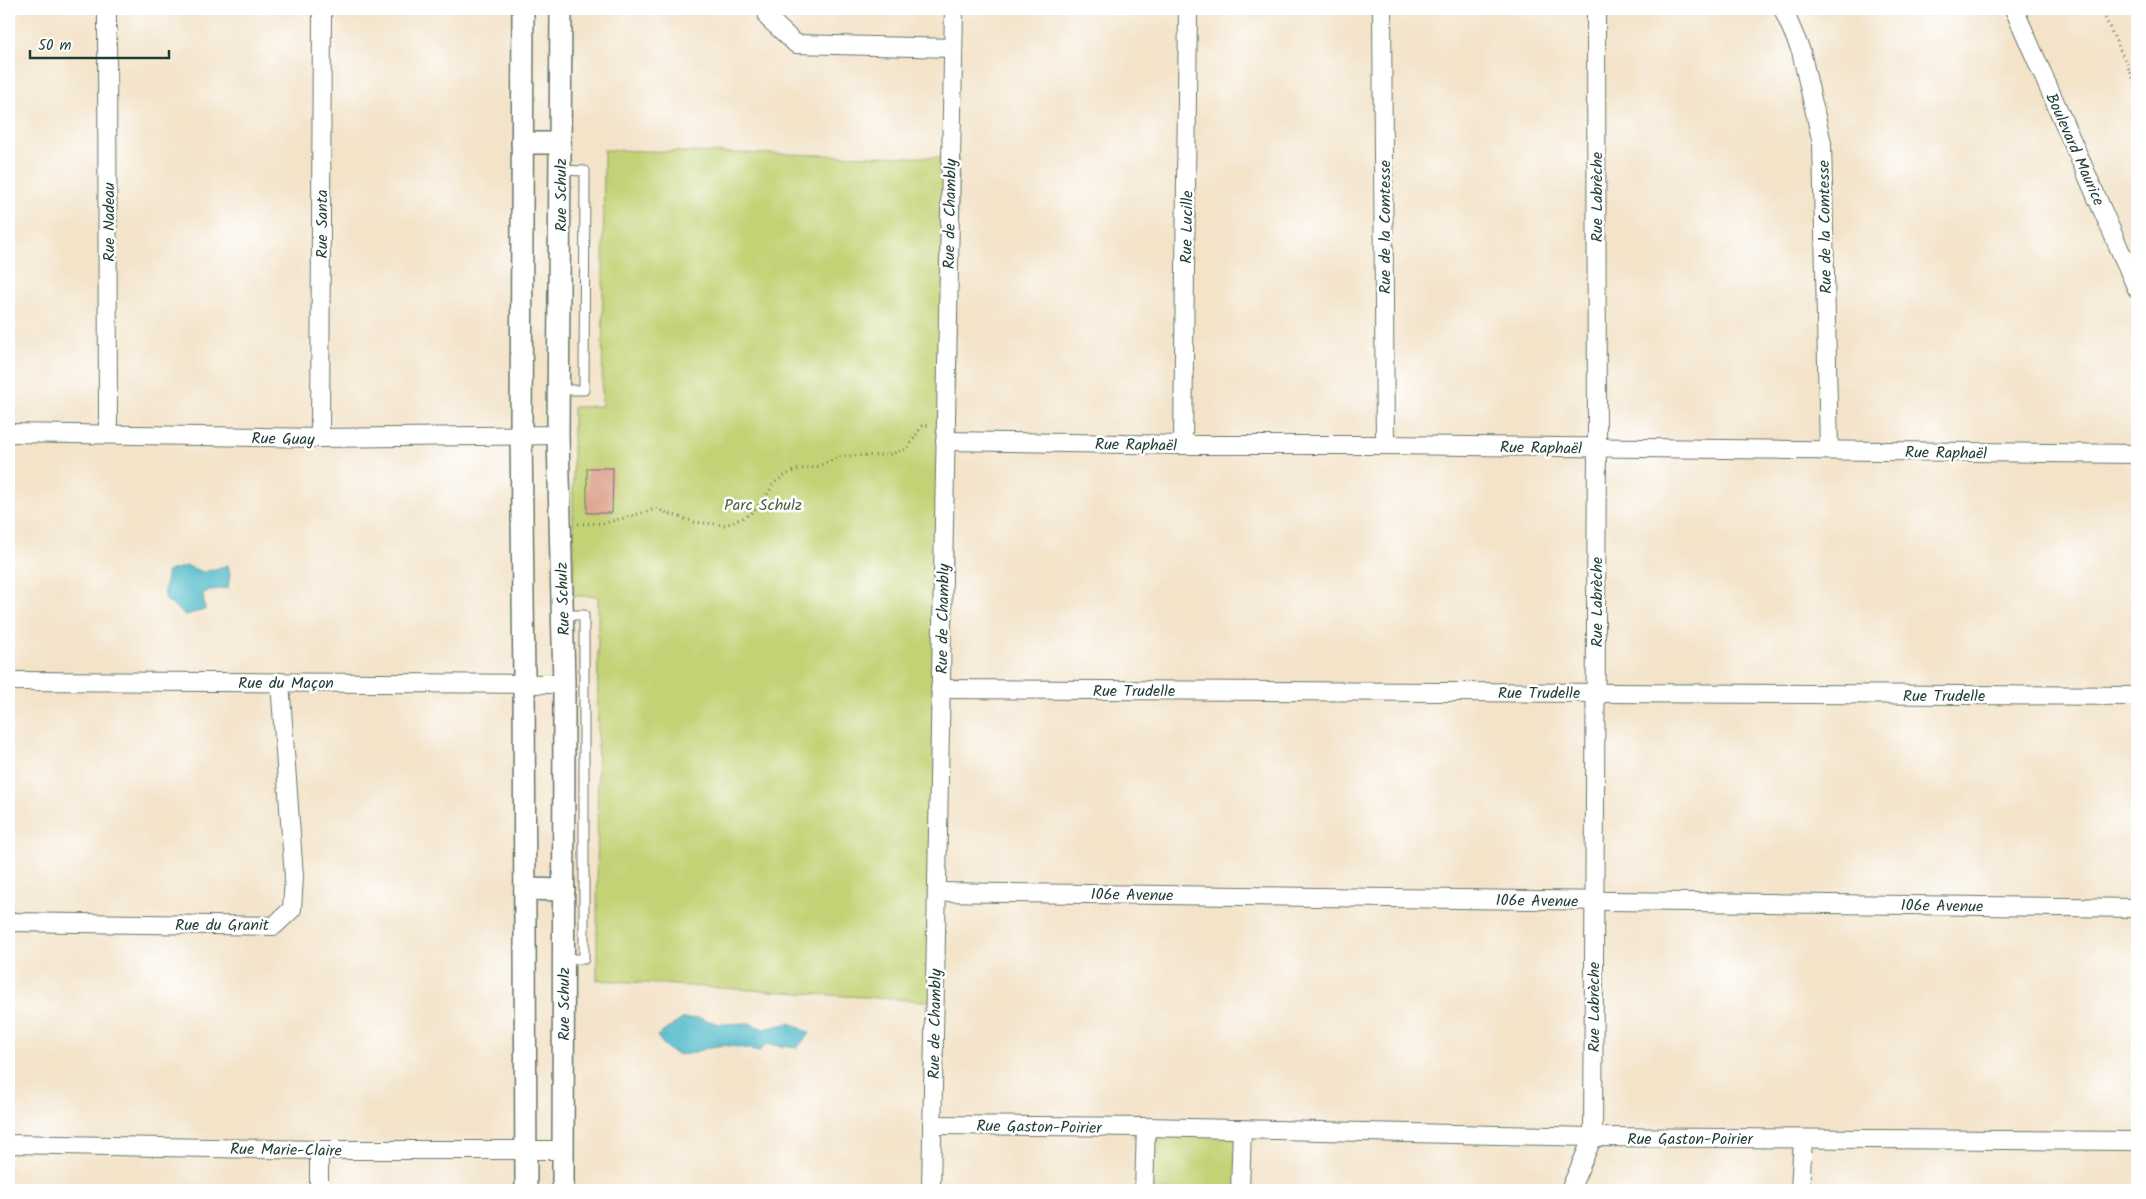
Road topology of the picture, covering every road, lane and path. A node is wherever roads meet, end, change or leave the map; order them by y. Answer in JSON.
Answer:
{"nodes":[{"id":1,"x":107,"y":9,"type":"edge"},
{"id":2,"x":322,"y":9,"type":"edge"},
{"id":3,"x":523,"y":9,"type":"edge"},
{"id":4,"x":561,"y":9,"type":"edge"},
{"id":5,"x":768,"y":9,"type":"edge"},
{"id":6,"x":954,"y":9,"type":"edge"},
{"id":7,"x":1188,"y":9,"type":"edge"},
{"id":8,"x":1382,"y":9,"type":"edge"},
{"id":9,"x":1596,"y":9,"type":"edge"},
{"id":10,"x":1783,"y":9,"type":"edge"},
{"id":11,"x":2014,"y":9,"type":"edge"},
{"id":12,"x":2101,"y":9,"type":"edge"},
{"id":13,"x":953,"y":48,"type":"junction"},
{"id":14,"x":2137,"y":86,"type":"edge"},
{"id":15,"x":522,"y":143,"type":"junction"},
{"id":16,"x":560,"y":143,"type":"junction"},
{"id":17,"x":2137,"y":289,"type":"edge"},
{"id":18,"x":945,"y":432,"type":"junction"},
{"id":19,"x":9,"y":433,"type":"edge"},
{"id":20,"x":108,"y":434,"type":"junction"},
{"id":21,"x":521,"y":435,"type":"junction"},
{"id":22,"x":558,"y":435,"type":"junction"},
{"id":23,"x":320,"y":438,"type":"junction"},
{"id":24,"x":1183,"y":445,"type":"junction"},
{"id":25,"x":1386,"y":445,"type":"junction"},
{"id":26,"x":1596,"y":448,"type":"junction"},
{"id":27,"x":1829,"y":450,"type":"junction"},
{"id":28,"x":2137,"y":454,"type":"edge"},
{"id":29,"x":559,"y":524,"type":"junction"},
{"id":30,"x":562,"y":615,"type":"junction"},
{"id":31,"x":9,"y":680,"type":"edge"},
{"id":32,"x":280,"y":682,"type":"junction"},
{"id":33,"x":524,"y":684,"type":"junction"},
{"id":34,"x":564,"y":684,"type":"junction"},
{"id":35,"x":940,"y":689,"type":"junction"},
{"id":36,"x":1595,"y":693,"type":"junction"},
{"id":37,"x":2137,"y":696,"type":"edge"},
{"id":38,"x":525,"y":889,"type":"junction"},
{"id":39,"x":564,"y":890,"type":"junction"},
{"id":40,"x":936,"y":892,"type":"junction"},
{"id":41,"x":1594,"y":901,"type":"junction"},
{"id":42,"x":2137,"y":908,"type":"edge"},
{"id":43,"x":9,"y":922,"type":"edge"},
{"id":44,"x":563,"y":959,"type":"junction"},
{"id":45,"x":932,"y":1125,"type":"junction"},
{"id":46,"x":1146,"y":1127,"type":"junction"},
{"id":47,"x":1242,"y":1129,"type":"junction"},
{"id":48,"x":1592,"y":1137,"type":"junction"},
{"id":49,"x":1803,"y":1138,"type":"junction"},
{"id":50,"x":2137,"y":1141,"type":"edge"},
{"id":51,"x":9,"y":1144,"type":"edge"},
{"id":52,"x":319,"y":1150,"type":"junction"},
{"id":53,"x":526,"y":1150,"type":"junction"},
{"id":54,"x":563,"y":1150,"type":"junction"},
{"id":55,"x":319,"y":1190,"type":"edge"},
{"id":56,"x":526,"y":1190,"type":"edge"},
{"id":57,"x":563,"y":1190,"type":"edge"},
{"id":58,"x":931,"y":1190,"type":"edge"},
{"id":59,"x":1144,"y":1190,"type":"edge"},
{"id":60,"x":1240,"y":1190,"type":"edge"},
{"id":61,"x":1570,"y":1190,"type":"edge"},
{"id":62,"x":1800,"y":1190,"type":"edge"}],
"edges":[{"from":1,"to":20,"type":"street","name":"Rue Nadeau"},
{"from":2,"to":23,"type":"street","name":"Rue Santa"},
{"from":3,"to":15,"type":"street"},
{"from":4,"to":16,"type":"street","name":"Rue Schulz"},
{"from":5,"to":13,"type":"street"},
{"from":6,"to":13,"type":"street","name":"Rue de Chambly"},
{"from":7,"to":24,"type":"street","name":"Rue Lucille"},
{"from":8,"to":25,"type":"street","name":"Rue de la Comtesse"},
{"from":9,"to":26,"type":"street","name":"Rue Labrèche"},
{"from":10,"to":27,"type":"street","name":"Rue de la Comtesse"},
{"from":11,"to":17,"type":"street","name":"Boulevard Maurice"},
{"from":12,"to":14,"type":"path"},
{"from":13,"to":18,"type":"street","name":"Rue de Chambly"},
{"from":15,"to":16,"type":"street"},
{"from":15,"to":21,"type":"street"},
{"from":16,"to":22,"type":"street","name":"Rue Schulz"},
{"from":18,"to":24,"type":"street","name":"Rue Raphaël"},
{"from":18,"to":29,"type":"path"},
{"from":18,"to":35,"type":"street","name":"Rue de Chambly"},
{"from":19,"to":20,"type":"street","name":"Rue Guay"},
{"from":20,"to":23,"type":"street","name":"Rue Guay"},
{"from":21,"to":22,"type":"street","name":"Rue Guay"},
{"from":21,"to":23,"type":"street","name":"Rue Guay"},
{"from":21,"to":33,"type":"street"},
{"from":22,"to":29,"type":"street","name":"Rue Schulz"},
{"from":24,"to":25,"type":"street","name":"Rue Raphaël"},
{"from":25,"to":26,"type":"street","name":"Rue Raphaël"},
{"from":26,"to":27,"type":"street","name":"Rue Raphaël"},
{"from":26,"to":36,"type":"street","name":"Rue Labrèche"},
{"from":27,"to":28,"type":"street","name":"Rue Raphaël"},
{"from":29,"to":30,"type":"street","name":"Rue Schulz"},
{"from":30,"to":34,"type":"street","name":"Rue Schulz"},
{"from":30,"to":44,"type":"lane"},
{"from":31,"to":32,"type":"street","name":"Rue du Maçon"},
{"from":32,"to":33,"type":"street","name":"Rue du Maçon"},
{"from":32,"to":43,"type":"street","name":"Rue du Granit"},
{"from":33,"to":34,"type":"street","name":"Rue du Maçon"},
{"from":33,"to":38,"type":"street"},
{"from":34,"to":39,"type":"street","name":"Rue Schulz"},
{"from":35,"to":36,"type":"street","name":"Rue Trudelle"},
{"from":35,"to":40,"type":"street","name":"Rue de Chambly"},
{"from":36,"to":37,"type":"street","name":"Rue Trudelle"},
{"from":36,"to":41,"type":"street","name":"Rue Labrèche"},
{"from":38,"to":39,"type":"street"},
{"from":38,"to":53,"type":"street"},
{"from":39,"to":44,"type":"street","name":"Rue Schulz"},
{"from":40,"to":41,"type":"street","name":"106e Avenue"},
{"from":40,"to":45,"type":"street","name":"Rue de Chambly"},
{"from":41,"to":42,"type":"street","name":"106e Avenue"},
{"from":41,"to":48,"type":"street","name":"Rue Labrèche"},
{"from":44,"to":54,"type":"street","name":"Rue Schulz"},
{"from":45,"to":46,"type":"street","name":"Rue Gaston-Poirier"},
{"from":45,"to":58,"type":"street","name":"Rue de Chambly"},
{"from":46,"to":47,"type":"street","name":"Rue Gaston-Poirier"},
{"from":46,"to":59,"type":"street"},
{"from":47,"to":48,"type":"street","name":"Rue Gaston-Poirier"},
{"from":47,"to":60,"type":"street"},
{"from":48,"to":49,"type":"street","name":"Rue Gaston-Poirier"},
{"from":48,"to":61,"type":"street","name":"Rue Labrèche"},
{"from":49,"to":50,"type":"street","name":"Rue Gaston-Poirier"},
{"from":49,"to":62,"type":"street"},
{"from":51,"to":52,"type":"street","name":"Rue Marie-Claire"},
{"from":52,"to":53,"type":"street","name":"Rue Marie-Claire"},
{"from":52,"to":55,"type":"street"},
{"from":53,"to":54,"type":"street","name":"Rue Marie-Claire"},
{"from":53,"to":56,"type":"street"},
{"from":54,"to":57,"type":"street","name":"Rue Schulz"}]}
